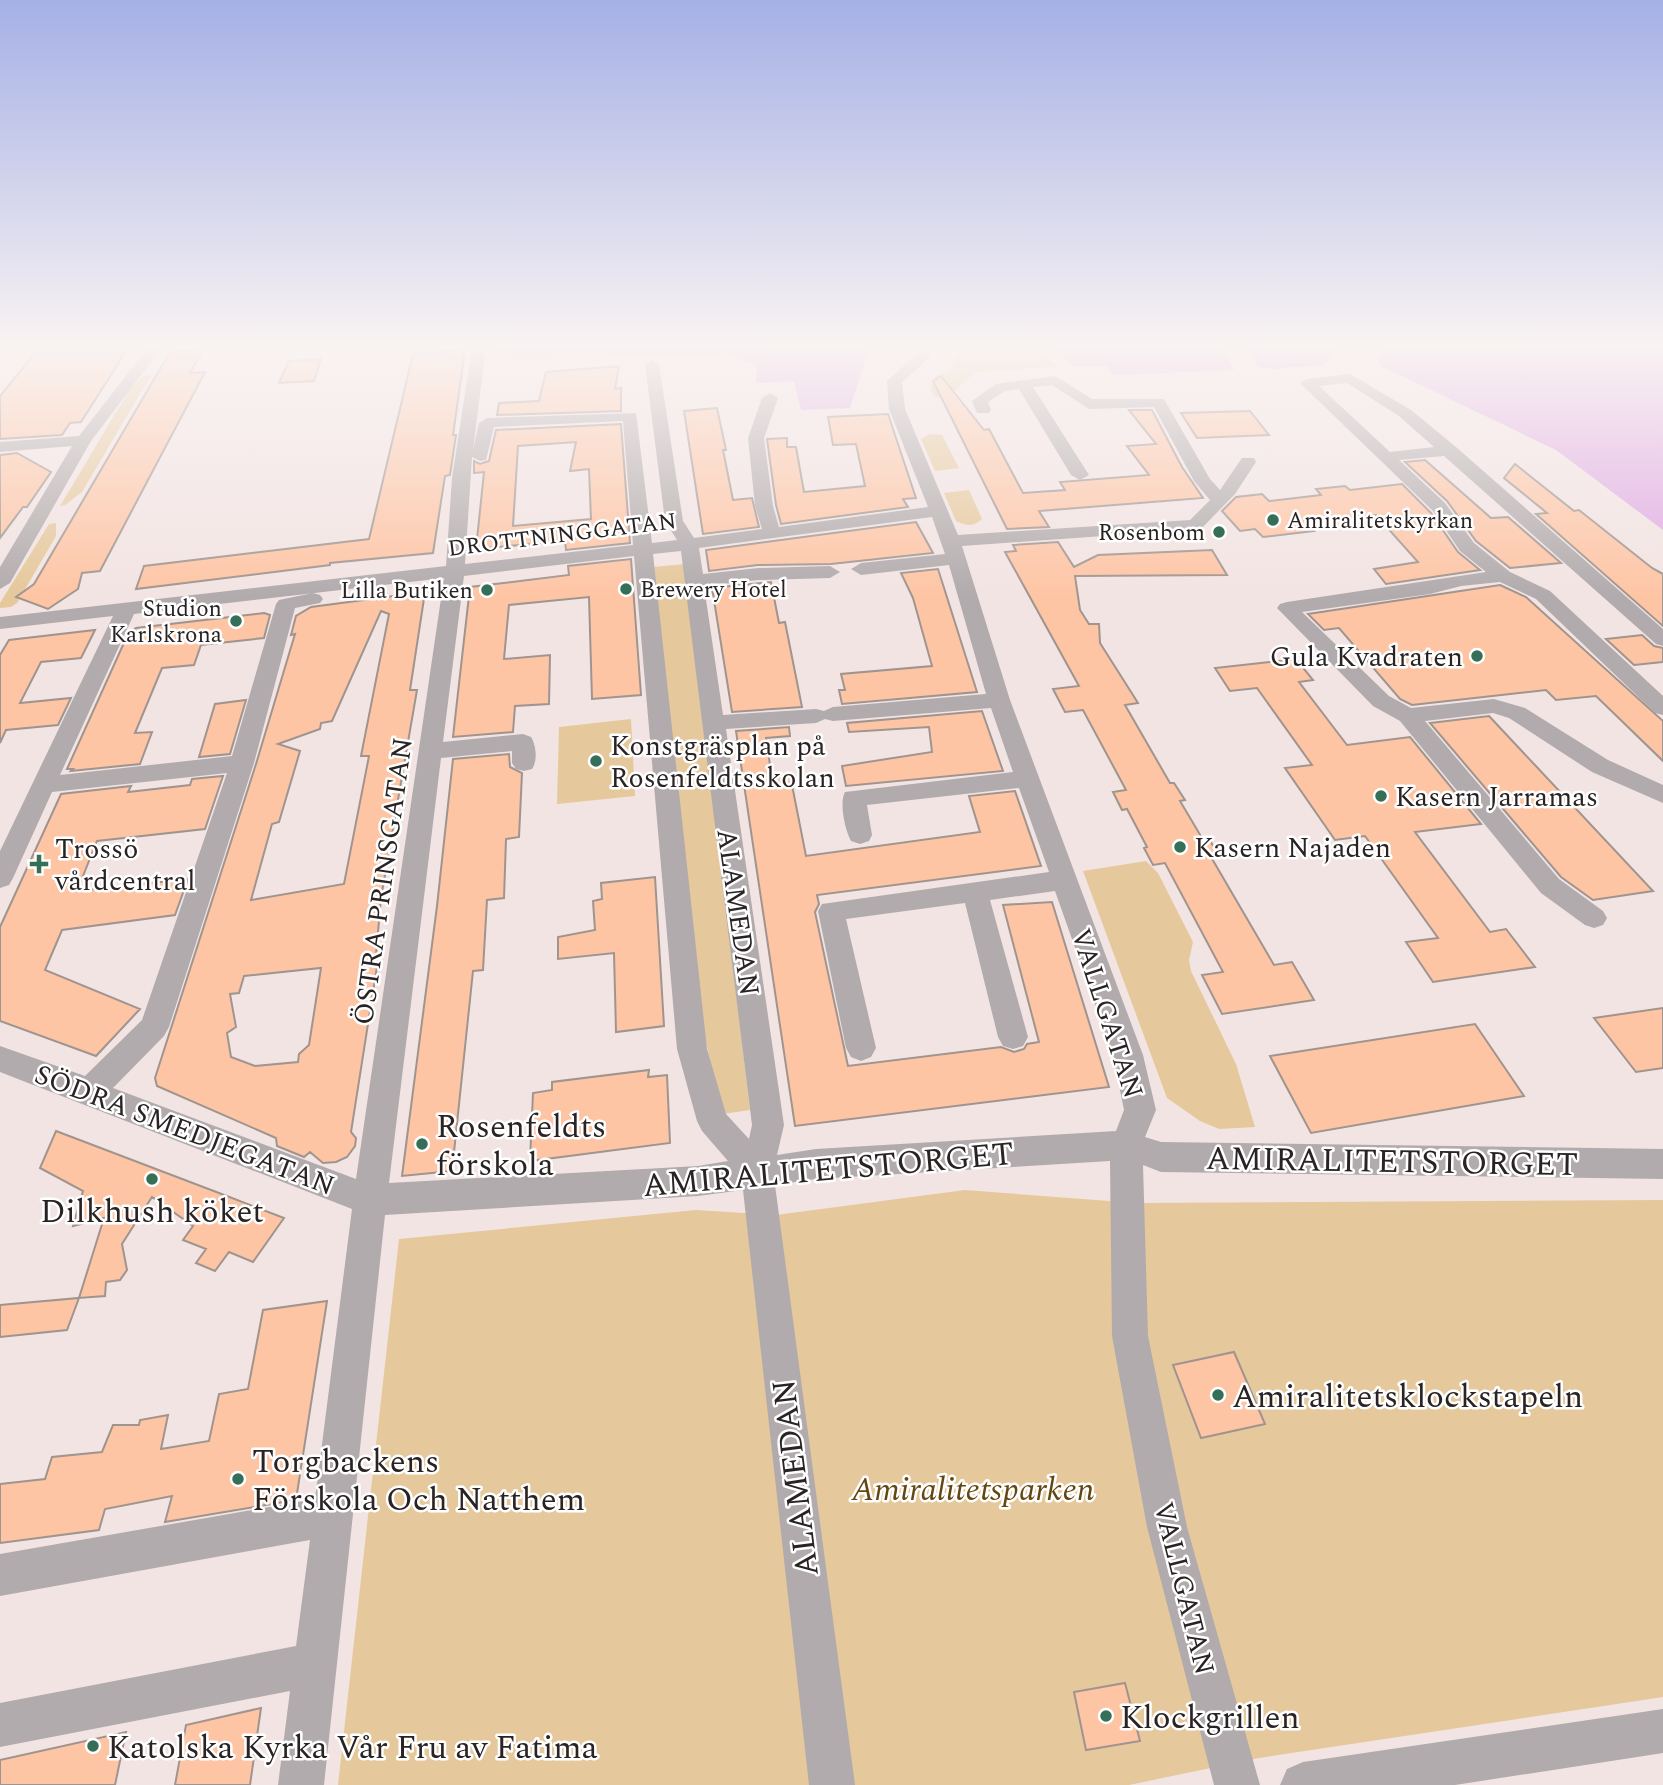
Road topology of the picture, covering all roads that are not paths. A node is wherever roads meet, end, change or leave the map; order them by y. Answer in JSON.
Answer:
{"nodes":[{"id":1,"x":92,"y":429,"type":"edge"},
{"id":2,"x":468,"y":429,"type":"edge"},
{"id":3,"x":487,"y":429,"type":"edge"},
{"id":4,"x":631,"y":429,"type":"edge"},
{"id":5,"x":661,"y":429,"type":"edge"},
{"id":6,"x":759,"y":429,"type":"edge"},
{"id":7,"x":905,"y":429,"type":"edge"},
{"id":8,"x":1051,"y":429,"type":"edge"},
{"id":9,"x":1174,"y":429,"type":"edge"},
{"id":10,"x":1356,"y":429,"type":"edge"},
{"id":11,"x":1425,"y":429,"type":"edge"},
{"id":12,"x":84,"y":440,"type":"junction"},
{"id":13,"x":0,"y":447,"type":"edge"},
{"id":14,"x":1450,"y":450,"type":"junction"},
{"id":15,"x":1385,"y":457,"type":"junction"},
{"id":16,"x":73,"y":458,"type":"junction"},
{"id":17,"x":1248,"y":462,"type":"dead end"},
{"id":18,"x":0,"y":464,"type":"edge"},
{"id":19,"x":1080,"y":475,"type":"dead end"},
{"id":20,"x":1219,"y":500,"type":"junction"},
{"id":21,"x":938,"y":511,"type":"junction"},
{"id":22,"x":772,"y":533,"type":"junction"},
{"id":23,"x":689,"y":544,"type":"junction"},
{"id":24,"x":643,"y":550,"type":"junction"},
{"id":25,"x":954,"y":550,"type":"junction"},
{"id":26,"x":861,"y":569,"type":"dead end"},
{"id":27,"x":455,"y":571,"type":"junction"},
{"id":28,"x":830,"y":572,"type":"dead end"},
{"id":29,"x":1503,"y":576,"type":"junction"},
{"id":30,"x":367,"y":581,"type":"junction"},
{"id":31,"x":694,"y":581,"type":"junction"},
{"id":32,"x":0,"y":583,"type":"edge"},
{"id":33,"x":191,"y":601,"type":"junction"},
{"id":34,"x":286,"y":604,"type":"junction"},
{"id":35,"x":126,"y":608,"type":"junction"},
{"id":36,"x":0,"y":623,"type":"edge"},
{"id":37,"x":1663,"y":640,"type":"edge"},
{"id":38,"x":999,"y":700,"type":"junction"},
{"id":39,"x":1663,"y":708,"type":"edge"},
{"id":40,"x":1408,"y":716,"type":"junction"},
{"id":41,"x":714,"y":723,"type":"junction"},
{"id":42,"x":431,"y":751,"type":"junction"},
{"id":43,"x":242,"y":763,"type":"junction"},
{"id":44,"x":524,"y":764,"type":"dead end"},
{"id":45,"x":1027,"y":779,"type":"junction"},
{"id":46,"x":43,"y":785,"type":"junction"},
{"id":47,"x":1663,"y":795,"type":"edge"},
{"id":48,"x":860,"y":835,"type":"dead end"},
{"id":49,"x":0,"y":878,"type":"edge"},
{"id":50,"x":1064,"y":880,"type":"junction"},
{"id":51,"x":975,"y":892,"type":"junction"},
{"id":52,"x":1594,"y":918,"type":"dead end"},
{"id":53,"x":1013,"y":1037,"type":"dead end"},
{"id":54,"x":861,"y":1048,"type":"dead end"},
{"id":55,"x":0,"y":1059,"type":"edge"},
{"id":56,"x":90,"y":1091,"type":"junction"},
{"id":57,"x":1126,"y":1145,"type":"junction"},
{"id":58,"x":1663,"y":1164,"type":"edge"},
{"id":59,"x":757,"y":1171,"type":"junction"},
{"id":60,"x":370,"y":1200,"type":"junction"},
{"id":61,"x":331,"y":1529,"type":"junction"},
{"id":62,"x":0,"y":1575,"type":"edge"},
{"id":63,"x":318,"y":1645,"type":"junction"},
{"id":64,"x":0,"y":1725,"type":"edge"},
{"id":65,"x":1663,"y":1731,"type":"edge"},
{"id":66,"x":301,"y":1785,"type":"edge"},
{"id":67,"x":832,"y":1785,"type":"edge"},
{"id":68,"x":1237,"y":1785,"type":"edge"},
{"id":69,"x":1303,"y":1785,"type":"edge"}],
"edges":[{"from":1,"to":12,"type":"street"},
{"from":2,"to":27,"type":"street","name":"ÖSTRA PRINSGATAN"},
{"from":3,"to":27,"type":"street","name":"ÖSTRA PRINSGATAN"},
{"from":4,"to":24,"type":"street","name":"ALAMEDAN"},
{"from":5,"to":23,"type":"street","name":"ALAMEDAN"},
{"from":6,"to":22,"type":"street"},
{"from":7,"to":21,"type":"street","name":"VALLGATAN"},
{"from":8,"to":19,"type":"street"},
{"from":9,"to":20,"type":"street"},
{"from":10,"to":15,"type":"street"},
{"from":11,"to":14,"type":"street"},
{"from":12,"to":13,"type":"street"},
{"from":12,"to":16,"type":"street"},
{"from":14,"to":15,"type":"street"},
{"from":14,"to":37,"type":"street"},
{"from":15,"to":29,"type":"street"},
{"from":16,"to":18,"type":"street"},
{"from":16,"to":32,"type":"street"},
{"from":17,"to":20,"type":"street"},
{"from":20,"to":25,"type":"street"},
{"from":21,"to":22,"type":"street","name":"DROTTNINGGATAN"},
{"from":21,"to":25,"type":"street","name":"VALLGATAN"},
{"from":22,"to":23,"type":"street","name":"DROTTNINGGATAN"},
{"from":23,"to":24,"type":"street","name":"DROTTNINGGATAN"},
{"from":23,"to":31,"type":"street","name":"ALAMEDAN"},
{"from":24,"to":27,"type":"street","name":"DROTTNINGGATAN"},
{"from":24,"to":59,"type":"street","name":"ALAMEDAN"},
{"from":25,"to":26,"type":"street"},
{"from":25,"to":38,"type":"street","name":"VALLGATAN"},
{"from":27,"to":30,"type":"street","name":"DROTTNINGGATAN"},
{"from":27,"to":42,"type":"street","name":"ÖSTRA PRINSGATAN"},
{"from":28,"to":31,"type":"street"},
{"from":29,"to":39,"type":"street"},
{"from":29,"to":40,"type":"street"},
{"from":30,"to":33,"type":"street","name":"DROTTNINGGATAN"},
{"from":30,"to":34,"type":"street"},
{"from":31,"to":41,"type":"street","name":"ALAMEDAN"},
{"from":33,"to":34,"type":"street","name":"DROTTNINGGATAN"},
{"from":33,"to":35,"type":"street","name":"DROTTNINGGATAN"},
{"from":34,"to":43,"type":"street"},
{"from":35,"to":36,"type":"street","name":"DROTTNINGGATAN"},
{"from":35,"to":46,"type":"street"},
{"from":38,"to":41,"type":"street"},
{"from":38,"to":45,"type":"street","name":"VALLGATAN"},
{"from":40,"to":47,"type":"street"},
{"from":40,"to":52,"type":"street"},
{"from":41,"to":59,"type":"street","name":"ALAMEDAN"},
{"from":42,"to":44,"type":"street"},
{"from":42,"to":60,"type":"street","name":"ÖSTRA PRINSGATAN"},
{"from":43,"to":46,"type":"street"},
{"from":43,"to":56,"type":"street"},
{"from":45,"to":48,"type":"street"},
{"from":45,"to":50,"type":"street","name":"VALLGATAN"},
{"from":46,"to":49,"type":"street"},
{"from":50,"to":51,"type":"street"},
{"from":50,"to":57,"type":"street","name":"VALLGATAN"},
{"from":51,"to":53,"type":"street"},
{"from":51,"to":54,"type":"street"},
{"from":55,"to":56,"type":"street","name":"SÖDRA SMEDJEGATAN"},
{"from":56,"to":60,"type":"street","name":"SÖDRA SMEDJEGATAN"},
{"from":57,"to":58,"type":"street","name":"AMIRALITETSTORGET"},
{"from":57,"to":59,"type":"street","name":"AMIRALITETSTORGET"},
{"from":57,"to":68,"type":"street","name":"VALLGATAN"},
{"from":59,"to":60,"type":"street","name":"AMIRALITETSTORGET"},
{"from":59,"to":67,"type":"street","name":"ALAMEDAN"},
{"from":60,"to":61,"type":"street"},
{"from":61,"to":62,"type":"street"},
{"from":61,"to":63,"type":"street"},
{"from":63,"to":64,"type":"street"},
{"from":63,"to":66,"type":"street"},
{"from":65,"to":69,"type":"street"}]}
